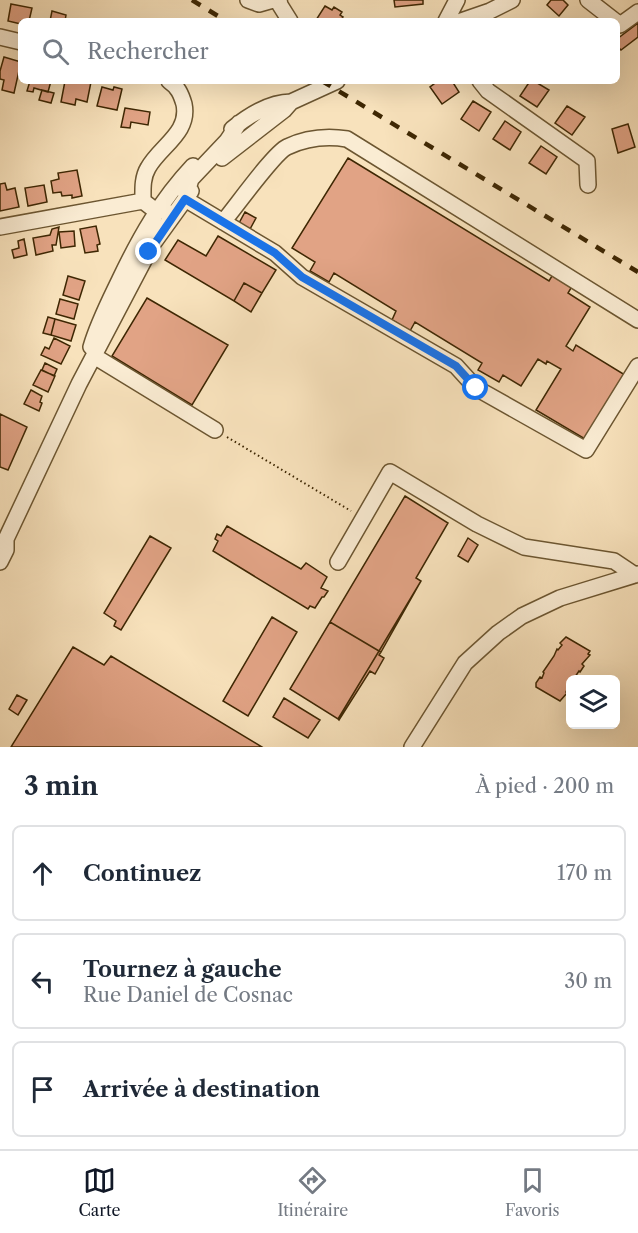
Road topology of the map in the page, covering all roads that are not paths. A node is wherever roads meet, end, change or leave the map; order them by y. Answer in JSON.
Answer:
{"nodes":[{"id":1,"x":248,"y":0,"type":"edge"},
{"id":2,"x":274,"y":0,"type":"edge"},
{"id":3,"x":457,"y":0,"type":"edge"},
{"id":4,"x":470,"y":0,"type":"edge"},
{"id":5,"x":512,"y":0,"type":"edge"},
{"id":6,"x":588,"y":0,"type":"edge"},
{"id":7,"x":638,"y":12,"type":"edge"},
{"id":8,"x":288,"y":18,"type":"edge"},
{"id":9,"x":448,"y":18,"type":"edge"},
{"id":10,"x":477,"y":18,"type":"edge"},
{"id":11,"x":611,"y":18,"type":"edge"},
{"id":12,"x":620,"y":25,"type":"edge"},
{"id":13,"x":0,"y":37,"type":"edge"},
{"id":14,"x":18,"y":41,"type":"edge"},
{"id":15,"x":172,"y":84,"type":"edge"},
{"id":16,"x":330,"y":84,"type":"edge"},
{"id":17,"x":482,"y":84,"type":"edge"},
{"id":18,"x":291,"y":102,"type":"junction"},
{"id":19,"x":239,"y":123,"type":"junction"},
{"id":20,"x":588,"y":185,"type":"dead end"},
{"id":21,"x":143,"y":201,"type":"junction"},
{"id":22,"x":182,"y":204,"type":"junction"},
{"id":23,"x":156,"y":211,"type":"junction"},
{"id":24,"x":223,"y":222,"type":"junction"},
{"id":25,"x":0,"y":227,"type":"edge"},
{"id":26,"x":638,"y":320,"type":"edge"},
{"id":27,"x":107,"y":331,"type":"junction"},
{"id":28,"x":94,"y":356,"type":"junction"},
{"id":29,"x":638,"y":366,"type":"edge"},
{"id":30,"x":79,"y":384,"type":"junction"},
{"id":31,"x":215,"y":430,"type":"road end"},
{"id":32,"x":3,"y":541,"type":"edge"},
{"id":33,"x":0,"y":562,"type":"edge"},
{"id":34,"x":338,"y":562,"type":"dead end"},
{"id":35,"x":637,"y":574,"type":"edge"},
{"id":36,"x":412,"y":747,"type":"edge"}],
"edges":[{"from":1,"to":2,"type":"street"},
{"from":2,"to":8,"type":"street"},
{"from":3,"to":9,"type":"street"},
{"from":4,"to":10,"type":"street"},
{"from":5,"to":10,"type":"street"},
{"from":6,"to":11,"type":"street"},
{"from":7,"to":12,"type":"street"},
{"from":13,"to":14,"type":"street"},
{"from":15,"to":21,"type":"street"},
{"from":16,"to":18,"type":"street"},
{"from":17,"to":20,"type":"street"},
{"from":18,"to":19,"type":"street"},
{"from":18,"to":22,"type":"street"},
{"from":19,"to":22,"type":"street"},
{"from":19,"to":23,"type":"street"},
{"from":21,"to":23,"type":"street"},
{"from":21,"to":25,"type":"street"},
{"from":22,"to":23,"type":"street"},
{"from":22,"to":24,"type":"street"},
{"from":22,"to":27,"type":"street"},
{"from":23,"to":27,"type":"street"},
{"from":23,"to":30,"type":"street"},
{"from":24,"to":26,"type":"street"},
{"from":24,"to":29,"type":"street"},
{"from":27,"to":28,"type":"street"},
{"from":28,"to":30,"type":"street"},
{"from":28,"to":31,"type":"street"},
{"from":30,"to":32,"type":"street"},
{"from":32,"to":33,"type":"street"},
{"from":34,"to":35,"type":"street"},
{"from":35,"to":36,"type":"street"}]}
